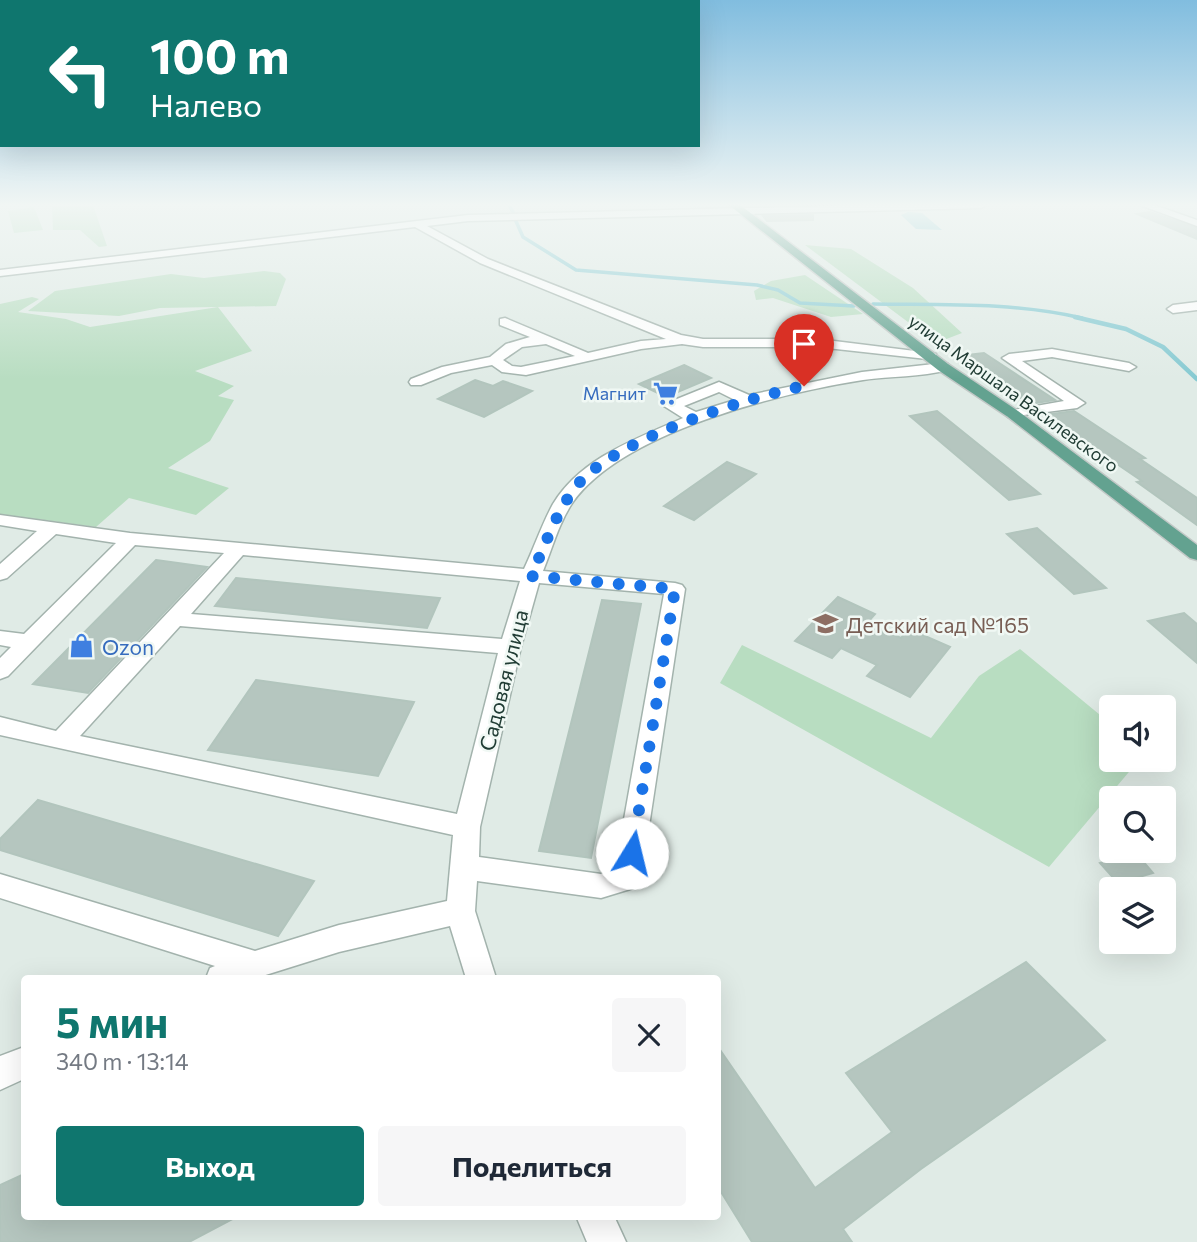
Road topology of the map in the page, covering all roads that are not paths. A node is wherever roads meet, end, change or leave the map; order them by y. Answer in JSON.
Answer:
{"nodes":[{"id":1,"x":85,"y":263,"type":"edge"},
{"id":2,"x":489,"y":263,"type":"edge"},
{"id":3,"x":809,"y":263,"type":"edge"},
{"id":4,"x":0,"y":273,"type":"edge"},
{"id":5,"x":1197,"y":306,"type":"edge"},
{"id":6,"x":1173,"y":309,"type":"dead end"},
{"id":7,"x":505,"y":322,"type":"dead end"},
{"id":8,"x":545,"y":340,"type":"junction"},
{"id":9,"x":688,"y":341,"type":"junction"},
{"id":10,"x":585,"y":358,"type":"junction"},
{"id":11,"x":495,"y":360,"type":"junction"},
{"id":12,"x":937,"y":362,"type":"junction"},
{"id":13,"x":1129,"y":367,"type":"dead end"},
{"id":14,"x":416,"y":382,"type":"dead end"},
{"id":15,"x":747,"y":400,"type":"junction"},
{"id":16,"x":1013,"y":414,"type":"junction"},
{"id":17,"x":695,"y":418,"type":"junction"},
{"id":18,"x":0,"y":520,"type":"edge"},
{"id":19,"x":52,"y":527,"type":"junction"},
{"id":20,"x":130,"y":539,"type":"junction"},
{"id":21,"x":238,"y":549,"type":"junction"},
{"id":22,"x":1197,"y":554,"type":"edge"},
{"id":23,"x":0,"y":574,"type":"edge"},
{"id":24,"x":531,"y":576,"type":"junction"},
{"id":25,"x":174,"y":619,"type":"junction"},
{"id":26,"x":0,"y":638,"type":"edge"},
{"id":27,"x":29,"y":642,"type":"junction"},
{"id":28,"x":509,"y":647,"type":"junction"},
{"id":29,"x":0,"y":671,"type":"edge"},
{"id":30,"x":0,"y":726,"type":"edge"},
{"id":31,"x":61,"y":741,"type":"junction"},
{"id":32,"x":467,"y":827,"type":"junction"},
{"id":33,"x":464,"y":867,"type":"junction"},
{"id":34,"x":0,"y":886,"type":"edge"},
{"id":35,"x":461,"y":911,"type":"junction"},
{"id":36,"x":253,"y":964,"type":"junction"},
{"id":37,"x":228,"y":975,"type":"edge"},
{"id":38,"x":480,"y":975,"type":"edge"},
{"id":39,"x":21,"y":1064,"type":"edge"},
{"id":40,"x":0,"y":1073,"type":"edge"},
{"id":41,"x":596,"y":1220,"type":"edge"},
{"id":42,"x":607,"y":1242,"type":"edge"}],
"edges":[{"from":1,"to":4,"type":"street"},
{"from":2,"to":9,"type":"street"},
{"from":3,"to":12,"type":"main road","name":"улица Маршала Василевского"},
{"from":5,"to":6,"type":"street"},
{"from":7,"to":8,"type":"street"},
{"from":8,"to":10,"type":"street"},
{"from":8,"to":11,"type":"street"},
{"from":9,"to":10,"type":"street"},
{"from":9,"to":12,"type":"street"},
{"from":10,"to":11,"type":"street"},
{"from":11,"to":14,"type":"street"},
{"from":12,"to":15,"type":"street","name":"Садовая улица"},
{"from":12,"to":16,"type":"main road","name":"улица Маршала Василевского"},
{"from":13,"to":16,"type":"street"},
{"from":15,"to":17,"type":"street","name":"Садовая улица"},
{"from":15,"to":17,"type":"street"},
{"from":16,"to":22,"type":"main road","name":"улица Маршала Василевского"},
{"from":17,"to":24,"type":"street","name":"Садовая улица"},
{"from":18,"to":19,"type":"street"},
{"from":19,"to":20,"type":"street"},
{"from":19,"to":23,"type":"street"},
{"from":20,"to":21,"type":"street"},
{"from":20,"to":27,"type":"street"},
{"from":21,"to":24,"type":"street"},
{"from":21,"to":25,"type":"street"},
{"from":24,"to":28,"type":"street","name":"Садовая улица"},
{"from":24,"to":33,"type":"street"},
{"from":25,"to":28,"type":"street"},
{"from":25,"to":31,"type":"street"},
{"from":26,"to":27,"type":"street"},
{"from":27,"to":29,"type":"street"},
{"from":28,"to":32,"type":"street","name":"Садовая улица"},
{"from":30,"to":31,"type":"street"},
{"from":31,"to":32,"type":"street"},
{"from":32,"to":33,"type":"street","name":"Садовая улица"},
{"from":33,"to":35,"type":"street","name":"Садовая улица"},
{"from":34,"to":36,"type":"street"},
{"from":35,"to":36,"type":"street"},
{"from":35,"to":38,"type":"street","name":"Садовая улица"},
{"from":36,"to":37,"type":"street"},
{"from":39,"to":40,"type":"street"},
{"from":41,"to":42,"type":"street"}]}
